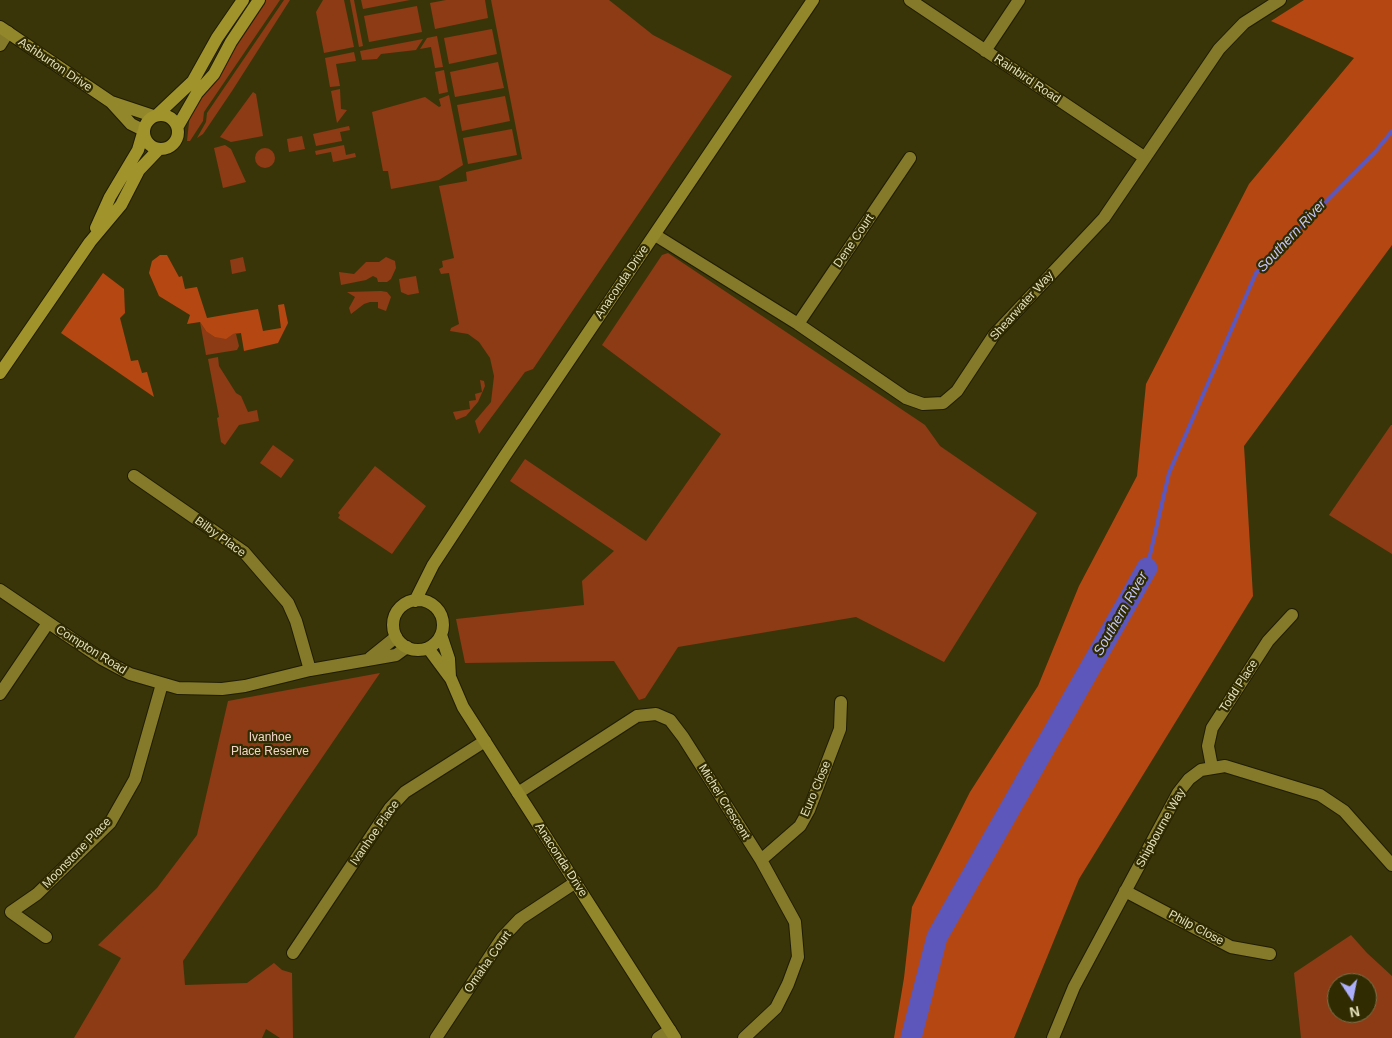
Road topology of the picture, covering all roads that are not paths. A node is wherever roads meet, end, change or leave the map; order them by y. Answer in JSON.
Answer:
{"nodes":[{"id":1,"x":243,"y":0,"type":"edge"},
{"id":2,"x":259,"y":0,"type":"edge"},
{"id":3,"x":813,"y":0,"type":"edge"},
{"id":4,"x":910,"y":0,"type":"edge"},
{"id":5,"x":1019,"y":0,"type":"edge"},
{"id":6,"x":1280,"y":0,"type":"edge"},
{"id":7,"x":4,"y":30,"type":"edge"},
{"id":8,"x":0,"y":45,"type":"edge"},
{"id":9,"x":985,"y":50,"type":"junction"},
{"id":10,"x":111,"y":102,"type":"junction"},
{"id":11,"x":155,"y":115,"type":"junction"},
{"id":12,"x":178,"y":126,"type":"junction"},
{"id":13,"x":144,"y":132,"type":"junction"},
{"id":14,"x":159,"y":149,"type":"junction"},
{"id":15,"x":910,"y":158,"type":"dead end"},
{"id":16,"x":1144,"y":158,"type":"junction"},
{"id":17,"x":654,"y":234,"type":"junction"},
{"id":18,"x":90,"y":242,"type":"junction"},
{"id":19,"x":798,"y":324,"type":"junction"},
{"id":20,"x":0,"y":373,"type":"edge"},
{"id":21,"x":134,"y":476,"type":"dead end"},
{"id":22,"x":433,"y":565,"type":"junction"},
{"id":23,"x":0,"y":590,"type":"edge"},
{"id":24,"x":415,"y":601,"type":"junction"},
{"id":25,"x":429,"y":603,"type":"junction"},
{"id":26,"x":1292,"y":615,"type":"dead end"},
{"id":27,"x":48,"y":623,"type":"junction"},
{"id":28,"x":441,"y":635,"type":"junction"},
{"id":29,"x":396,"y":637,"type":"junction"},
{"id":30,"x":407,"y":648,"type":"junction"},
{"id":31,"x":428,"y":648,"type":"junction"},
{"id":32,"x":368,"y":659,"type":"junction"},
{"id":33,"x":310,"y":670,"type":"junction"},
{"id":34,"x":450,"y":680,"type":"junction"},
{"id":35,"x":162,"y":684,"type":"junction"},
{"id":36,"x":0,"y":694,"type":"edge"},
{"id":37,"x":841,"y":702,"type":"dead end"},
{"id":38,"x":485,"y":742,"type":"junction"},
{"id":39,"x":1212,"y":767,"type":"junction"},
{"id":40,"x":518,"y":793,"type":"junction"},
{"id":41,"x":760,"y":860,"type":"junction"},
{"id":42,"x":1392,"y":865,"type":"edge"},
{"id":43,"x":576,"y":882,"type":"junction"},
{"id":44,"x":1125,"y":891,"type":"junction"},
{"id":45,"x":46,"y":937,"type":"dead end"},
{"id":46,"x":292,"y":953,"type":"dead end"},
{"id":47,"x":1270,"y":954,"type":"dead end"},
{"id":48,"x":672,"y":1034,"type":"edge"},
{"id":49,"x":436,"y":1038,"type":"edge"},
{"id":50,"x":658,"y":1038,"type":"edge"},
{"id":51,"x":744,"y":1038,"type":"edge"},
{"id":52,"x":1053,"y":1038,"type":"edge"}],
"edges":[{"from":1,"to":11,"type":"main road"},
{"from":2,"to":12,"type":"main road"},
{"from":3,"to":17,"type":"main road","name":"Anaconda Drive"},
{"from":4,"to":9,"type":"street","name":"Rainbird Road"},
{"from":5,"to":9,"type":"street"},
{"from":6,"to":16,"type":"street","name":"Shearwater Way"},
{"from":7,"to":8,"type":"street"},
{"from":7,"to":10,"type":"main road","name":"Ashburton Drive"},
{"from":9,"to":16,"type":"street","name":"Rainbird Road"},
{"from":10,"to":11,"type":"main road","name":"Ashburton Drive"},
{"from":10,"to":13,"type":"main road","name":"Ashburton Drive"},
{"from":11,"to":12,"type":"main road"},
{"from":11,"to":13,"type":"main road"},
{"from":12,"to":14,"type":"main road"},
{"from":13,"to":14,"type":"main road"},
{"from":13,"to":18,"type":"main road"},
{"from":14,"to":18,"type":"main road"},
{"from":15,"to":19,"type":"street","name":"Dene Court"},
{"from":16,"to":19,"type":"street","name":"Shearwater Way"},
{"from":17,"to":19,"type":"street","name":"Shearwater Way"},
{"from":17,"to":22,"type":"main road","name":"Anaconda Drive"},
{"from":18,"to":20,"type":"main road"},
{"from":21,"to":33,"type":"street","name":"Bilby Place"},
{"from":22,"to":24,"type":"main road","name":"Anaconda Drive"},
{"from":22,"to":25,"type":"main road","name":"Anaconda Drive"},
{"from":23,"to":27,"type":"street","name":"Compton Road"},
{"from":24,"to":25,"type":"main road"},
{"from":24,"to":29,"type":"main road","name":"Anaconda Drive"},
{"from":25,"to":28,"type":"main road","name":"Anaconda Drive"},
{"from":26,"to":39,"type":"street","name":"Todd Place"},
{"from":27,"to":35,"type":"street","name":"Compton Road"},
{"from":27,"to":36,"type":"street"},
{"from":28,"to":31,"type":"main road"},
{"from":28,"to":34,"type":"main road","name":"Anaconda Drive"},
{"from":29,"to":30,"type":"main road"},
{"from":29,"to":32,"type":"street","name":"Compton Road"},
{"from":30,"to":31,"type":"main road"},
{"from":30,"to":32,"type":"street","name":"Compton Road"},
{"from":31,"to":34,"type":"main road","name":"Anaconda Drive"},
{"from":32,"to":33,"type":"street","name":"Compton Road"},
{"from":33,"to":35,"type":"street","name":"Compton Road"},
{"from":34,"to":38,"type":"main road","name":"Anaconda Drive"},
{"from":35,"to":45,"type":"street","name":"Moonstone Place"},
{"from":37,"to":41,"type":"street","name":"Euro Close"},
{"from":38,"to":40,"type":"main road","name":"Anaconda Drive"},
{"from":38,"to":46,"type":"street","name":"Ivanhoe Place"},
{"from":39,"to":42,"type":"street"},
{"from":39,"to":44,"type":"street","name":"Shipbourne Way"},
{"from":40,"to":41,"type":"street","name":"Michel Crescent"},
{"from":40,"to":43,"type":"main road","name":"Anaconda Drive"},
{"from":41,"to":51,"type":"street","name":"Michel Crescent"},
{"from":43,"to":48,"type":"main road","name":"Anaconda Drive"},
{"from":43,"to":49,"type":"street","name":"Omaha Court"},
{"from":44,"to":47,"type":"street","name":"Philp Close"},
{"from":44,"to":52,"type":"street","name":"Shipbourne Way"},
{"from":48,"to":50,"type":"street"}]}
